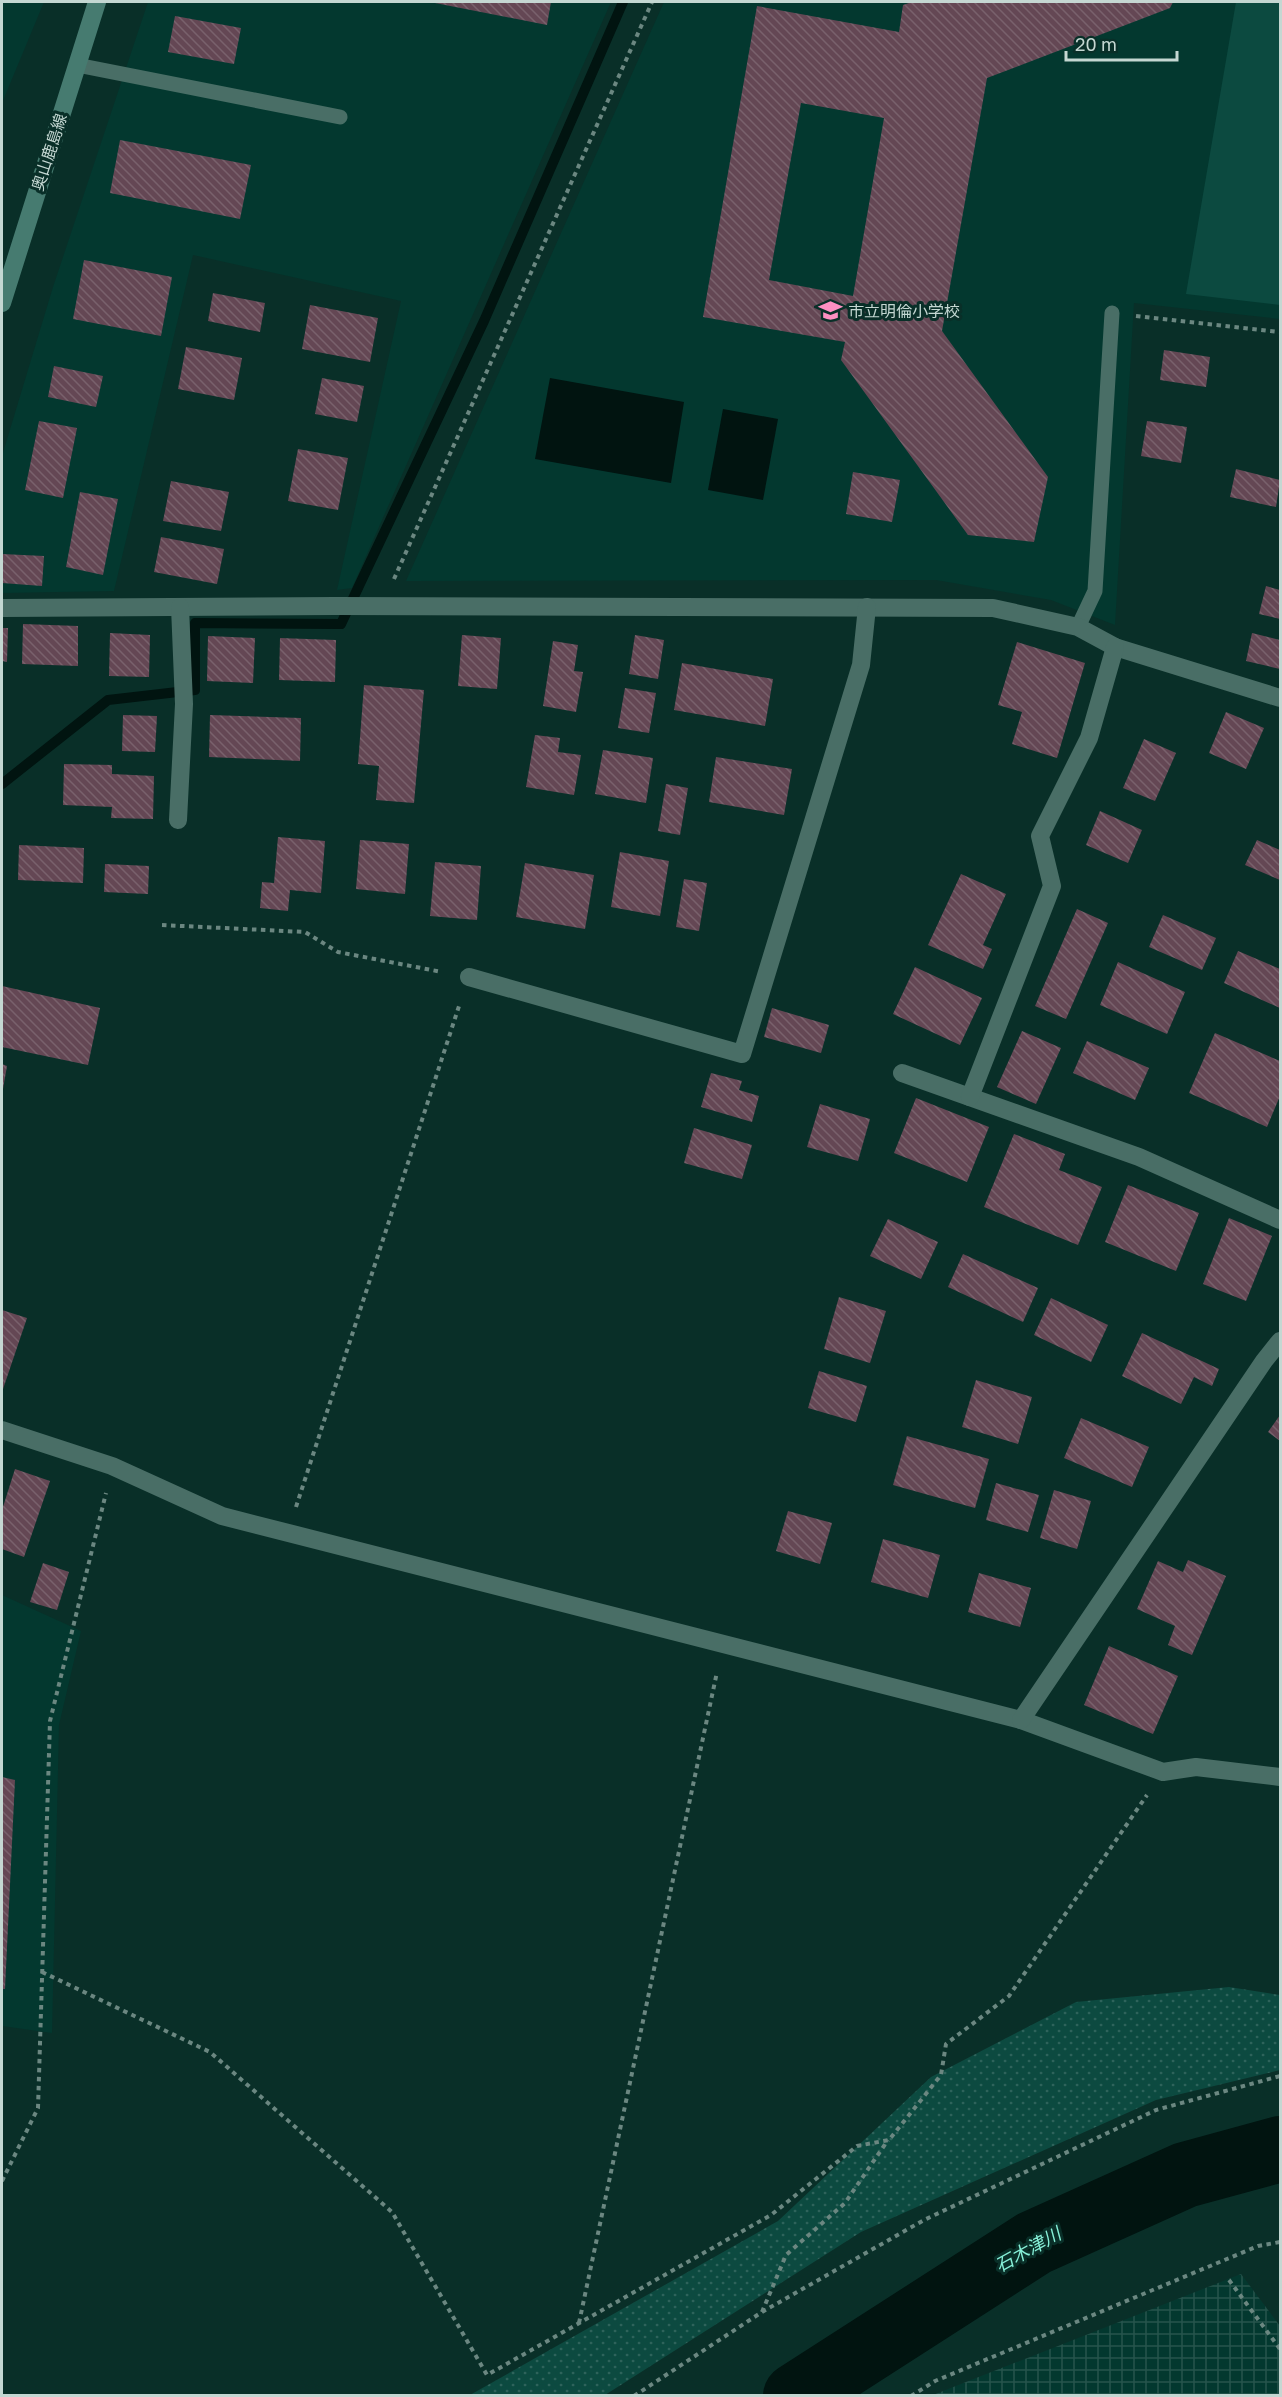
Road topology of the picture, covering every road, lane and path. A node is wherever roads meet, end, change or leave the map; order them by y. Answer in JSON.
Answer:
{"nodes":[{"id":1,"x":97,"y":2,"type":"edge"},
{"id":2,"x":652,"y":2,"type":"edge"},
{"id":3,"x":77,"y":65,"type":"junction"},
{"id":4,"x":340,"y":117,"type":"dead end"},
{"id":5,"x":5,"y":278,"type":"edge"},
{"id":6,"x":2,"y":303,"type":"edge"},
{"id":7,"x":1112,"y":313,"type":"joint"},
{"id":8,"x":1281,"y":332,"type":"edge"},
{"id":9,"x":376,"y":606,"type":"junction"},
{"id":10,"x":180,"y":607,"type":"junction"},
{"id":11,"x":867,"y":607,"type":"junction"},
{"id":12,"x":2,"y":608,"type":"edge"},
{"id":13,"x":1078,"y":627,"type":"junction"},
{"id":14,"x":1115,"y":646,"type":"junction"},
{"id":15,"x":1281,"y":698,"type":"edge"},
{"id":16,"x":178,"y":820,"type":"dead end"},
{"id":17,"x":162,"y":925,"type":"dead end"},
{"id":18,"x":469,"y":977,"type":"junction"},
{"id":19,"x":902,"y":1073,"type":"dead end"},
{"id":20,"x":970,"y":1097,"type":"junction"},
{"id":21,"x":1281,"y":1220,"type":"edge"},
{"id":22,"x":1281,"y":1341,"type":"edge"},
{"id":23,"x":2,"y":1430,"type":"edge"},
{"id":24,"x":112,"y":1466,"type":"junction"},
{"id":25,"x":288,"y":1533,"type":"junction"},
{"id":26,"x":723,"y":1644,"type":"junction"},
{"id":27,"x":1021,"y":1720,"type":"junction"},
{"id":28,"x":1162,"y":1772,"type":"junction"},
{"id":29,"x":1281,"y":1777,"type":"edge"},
{"id":30,"x":42,"y":1972,"type":"junction"},
{"id":31,"x":1281,"y":2076,"type":"edge"},
{"id":32,"x":889,"y":2140,"type":"junction"},
{"id":33,"x":2,"y":2181,"type":"edge"},
{"id":34,"x":1281,"y":2242,"type":"edge"},
{"id":35,"x":1229,"y":2280,"type":"dead end"},
{"id":36,"x":762,"y":2312,"type":"junction"},
{"id":37,"x":579,"y":2323,"type":"junction"},
{"id":38,"x":1281,"y":2349,"type":"edge"},
{"id":39,"x":634,"y":2396,"type":"edge"},
{"id":40,"x":911,"y":2396,"type":"edge"}],
"edges":[{"from":1,"to":3,"type":"main road","name":"奥山鹿島線"},
{"from":2,"to":9,"type":"path"},
{"from":3,"to":4,"type":"lane"},
{"from":3,"to":5,"type":"main road","name":"奥山鹿島線"},
{"from":5,"to":6,"type":"main road","name":"奥山鹿島線"},
{"from":7,"to":8,"type":"path"},
{"from":7,"to":13,"type":"lane"},
{"from":9,"to":10,"type":"street"},
{"from":9,"to":11,"type":"street"},
{"from":10,"to":12,"type":"street"},
{"from":10,"to":16,"type":"street"},
{"from":11,"to":13,"type":"street"},
{"from":11,"to":18,"type":"street"},
{"from":13,"to":14,"type":"street"},
{"from":14,"to":15,"type":"street"},
{"from":14,"to":20,"type":"street"},
{"from":17,"to":18,"type":"path"},
{"from":18,"to":25,"type":"path"},
{"from":19,"to":20,"type":"street"},
{"from":20,"to":21,"type":"street"},
{"from":22,"to":27,"type":"street"},
{"from":23,"to":24,"type":"street"},
{"from":24,"to":25,"type":"street"},
{"from":24,"to":30,"type":"path"},
{"from":25,"to":26,"type":"street"},
{"from":26,"to":27,"type":"street"},
{"from":26,"to":37,"type":"path"},
{"from":27,"to":28,"type":"street"},
{"from":28,"to":29,"type":"street"},
{"from":28,"to":32,"type":"path"},
{"from":30,"to":33,"type":"path"},
{"from":30,"to":37,"type":"path"},
{"from":31,"to":36,"type":"path"},
{"from":32,"to":36,"type":"path"},
{"from":32,"to":37,"type":"path"},
{"from":34,"to":40,"type":"path"},
{"from":35,"to":38,"type":"path"},
{"from":36,"to":39,"type":"path"}]}
